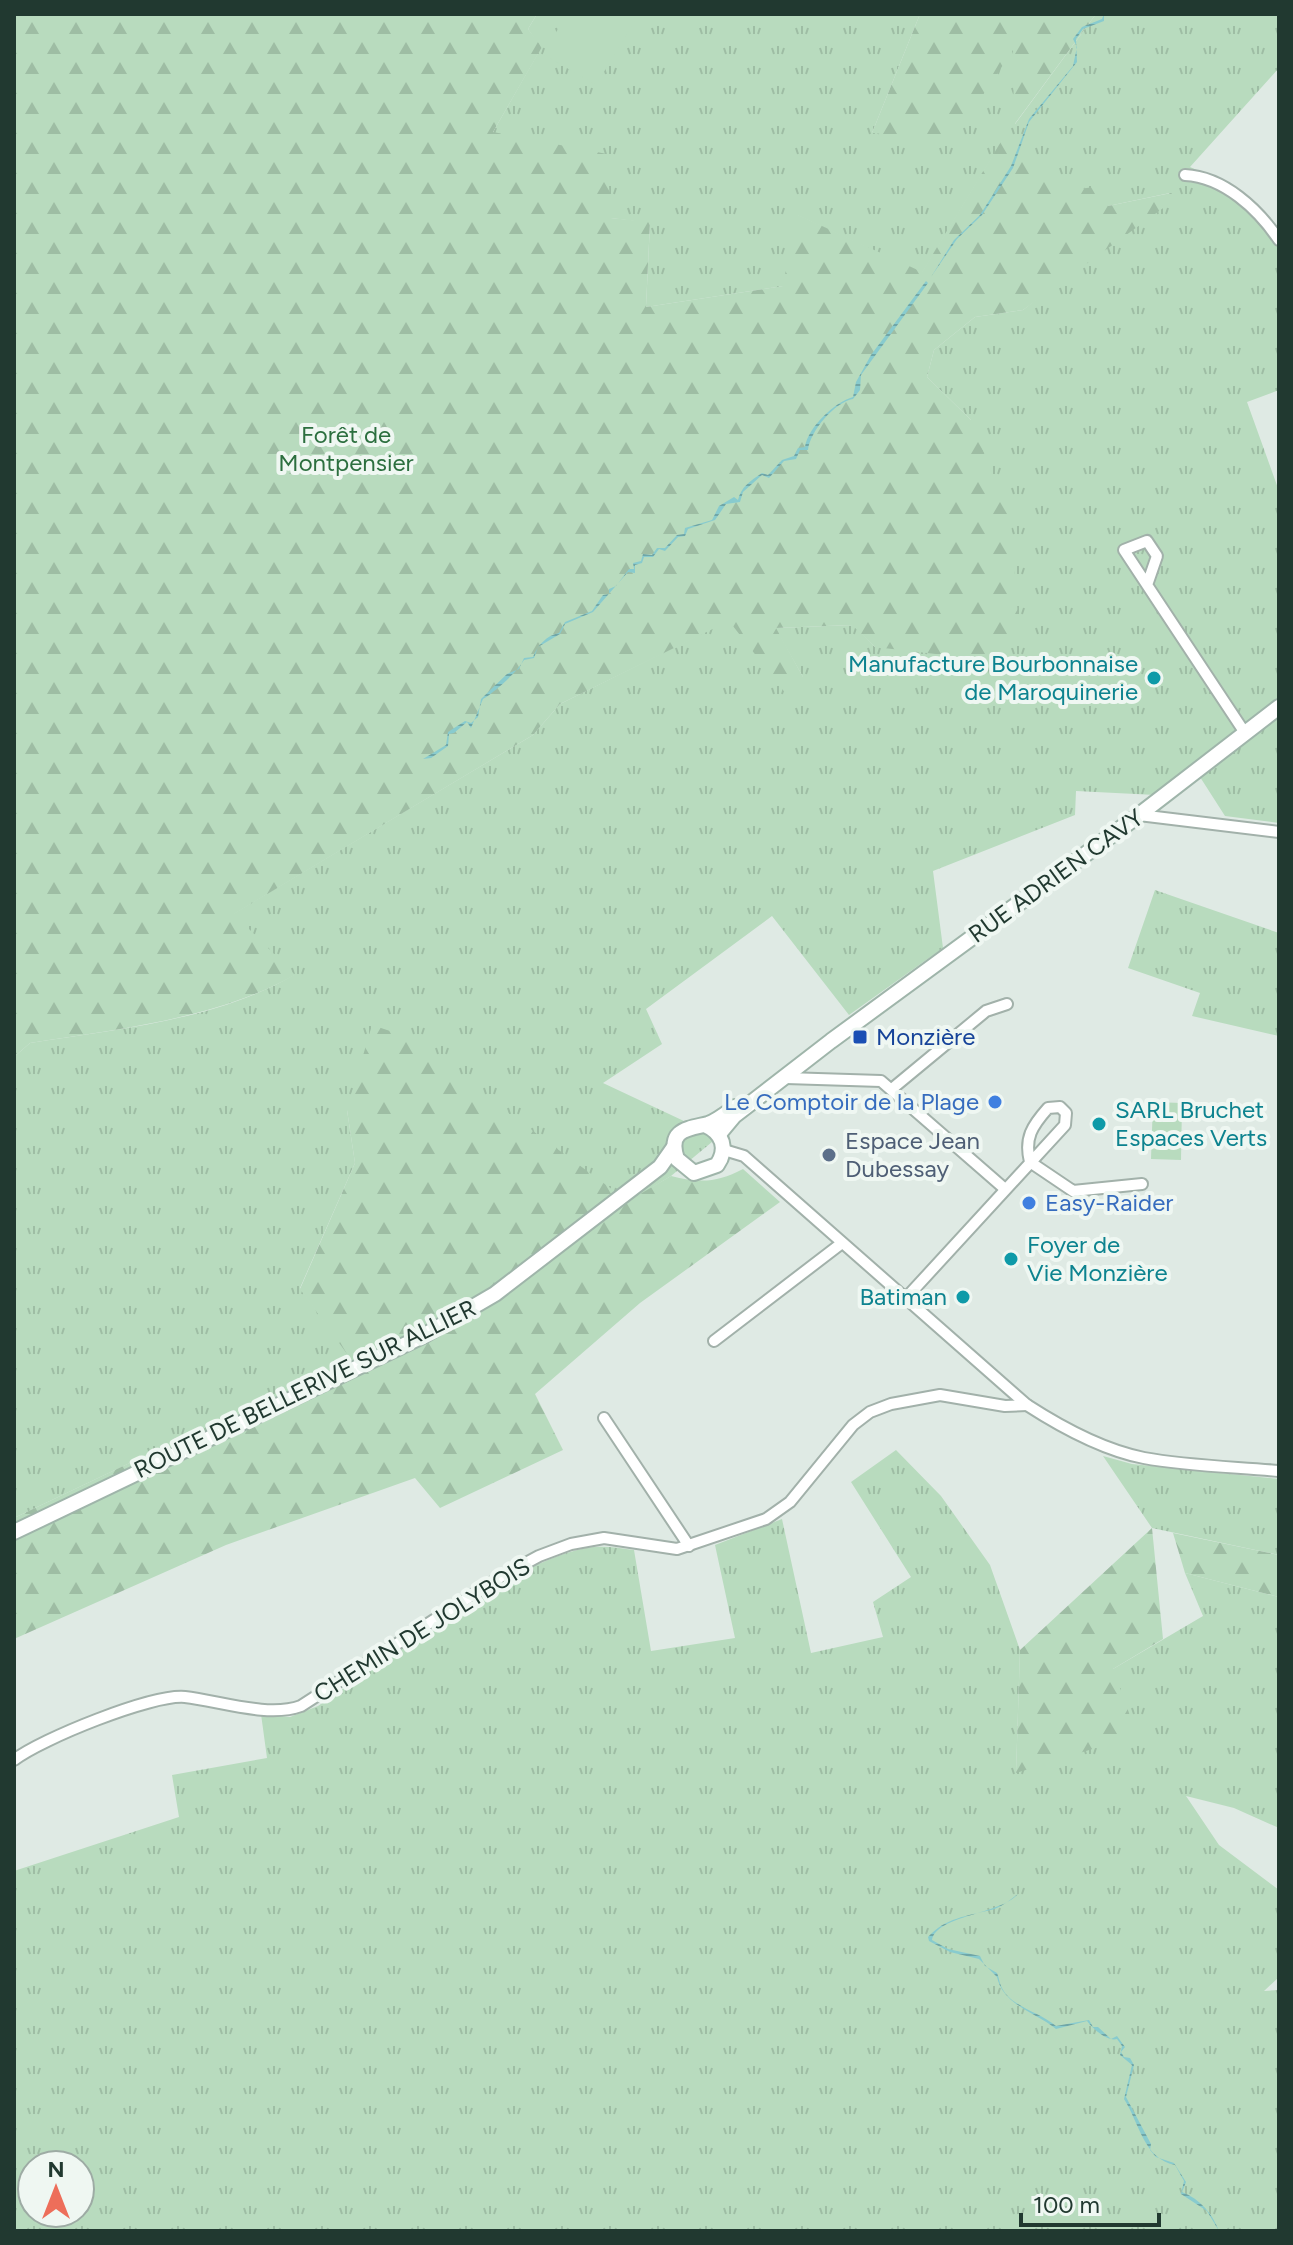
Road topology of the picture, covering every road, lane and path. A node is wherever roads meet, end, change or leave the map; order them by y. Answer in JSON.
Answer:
{"nodes":[{"id":1,"x":1185,"y":175,"type":"dead end"},
{"id":2,"x":1279,"y":240,"type":"edge"},
{"id":3,"x":1147,"y":585,"type":"dead end"},
{"id":4,"x":1279,"y":707,"type":"edge"},
{"id":5,"x":1245,"y":733,"type":"junction"},
{"id":6,"x":1139,"y":815,"type":"junction"},
{"id":7,"x":1279,"y":832,"type":"edge"},
{"id":8,"x":1007,"y":1004,"type":"dead end"},
{"id":9,"x":831,"y":1041,"type":"junction"},
{"id":10,"x":808,"y":1062,"type":"junction"},
{"id":11,"x":786,"y":1078,"type":"junction"},
{"id":12,"x":816,"y":1078,"type":"junction"},
{"id":13,"x":893,"y":1088,"type":"junction"},
{"id":14,"x":705,"y":1125,"type":"junction"},
{"id":15,"x":719,"y":1134,"type":"junction"},
{"id":16,"x":674,"y":1147,"type":"junction"},
{"id":17,"x":724,"y":1150,"type":"junction"},
{"id":18,"x":1030,"y":1162,"type":"junction"},
{"id":19,"x":680,"y":1165,"type":"junction"},
{"id":20,"x":660,"y":1167,"type":"junction"},
{"id":21,"x":1142,"y":1184,"type":"dead end"},
{"id":22,"x":1005,"y":1189,"type":"junction"},
{"id":23,"x":842,"y":1243,"type":"junction"},
{"id":24,"x":906,"y":1298,"type":"junction"},
{"id":25,"x":714,"y":1341,"type":"dead end"},
{"id":26,"x":1027,"y":1405,"type":"junction"},
{"id":27,"x":604,"y":1418,"type":"dead end"},
{"id":28,"x":1279,"y":1471,"type":"edge"},
{"id":29,"x":14,"y":1532,"type":"edge"},
{"id":30,"x":689,"y":1546,"type":"junction"},
{"id":31,"x":14,"y":1760,"type":"edge"}],
"edges":[{"from":1,"to":2,"type":"street"},
{"from":3,"to":5,"type":"street"},
{"from":4,"to":5,"type":"main road","name":"RUE ADRIEN CAVY"},
{"from":5,"to":6,"type":"main road","name":"RUE ADRIEN CAVY"},
{"from":6,"to":7,"type":"street"},
{"from":6,"to":9,"type":"main road","name":"RUE ADRIEN CAVY"},
{"from":8,"to":13,"type":"street"},
{"from":9,"to":10,"type":"main road","name":"RUE ADRIEN CAVY"},
{"from":9,"to":14,"type":"main road","name":"RUE ADRIEN CAVY"},
{"from":10,"to":11,"type":"main road","name":"RUE ADRIEN CAVY"},
{"from":10,"to":12,"type":"street"},
{"from":11,"to":12,"type":"street"},
{"from":11,"to":15,"type":"main road","name":"RUE ADRIEN CAVY"},
{"from":12,"to":13,"type":"street"},
{"from":13,"to":22,"type":"street"},
{"from":14,"to":15,"type":"main road"},
{"from":14,"to":16,"type":"main road"},
{"from":15,"to":17,"type":"main road"},
{"from":16,"to":19,"type":"main road"},
{"from":16,"to":20,"type":"main road","name":"ROUTE DE BELLERIVE SUR ALLIER"},
{"from":17,"to":19,"type":"main road"},
{"from":17,"to":23,"type":"street"},
{"from":18,"to":18,"type":"street"},
{"from":18,"to":21,"type":"street"},
{"from":18,"to":22,"type":"street"},
{"from":19,"to":20,"type":"main road"},
{"from":20,"to":29,"type":"main road","name":"ROUTE DE BELLERIVE SUR ALLIER"},
{"from":22,"to":24,"type":"street"},
{"from":23,"to":24,"type":"street"},
{"from":23,"to":25,"type":"street"},
{"from":24,"to":26,"type":"street"},
{"from":26,"to":28,"type":"street"},
{"from":26,"to":30,"type":"street","name":"CHEMIN DE JOLYBOIS"},
{"from":27,"to":30,"type":"street"},
{"from":30,"to":31,"type":"street","name":"CHEMIN DE JOLYBOIS"}]}
